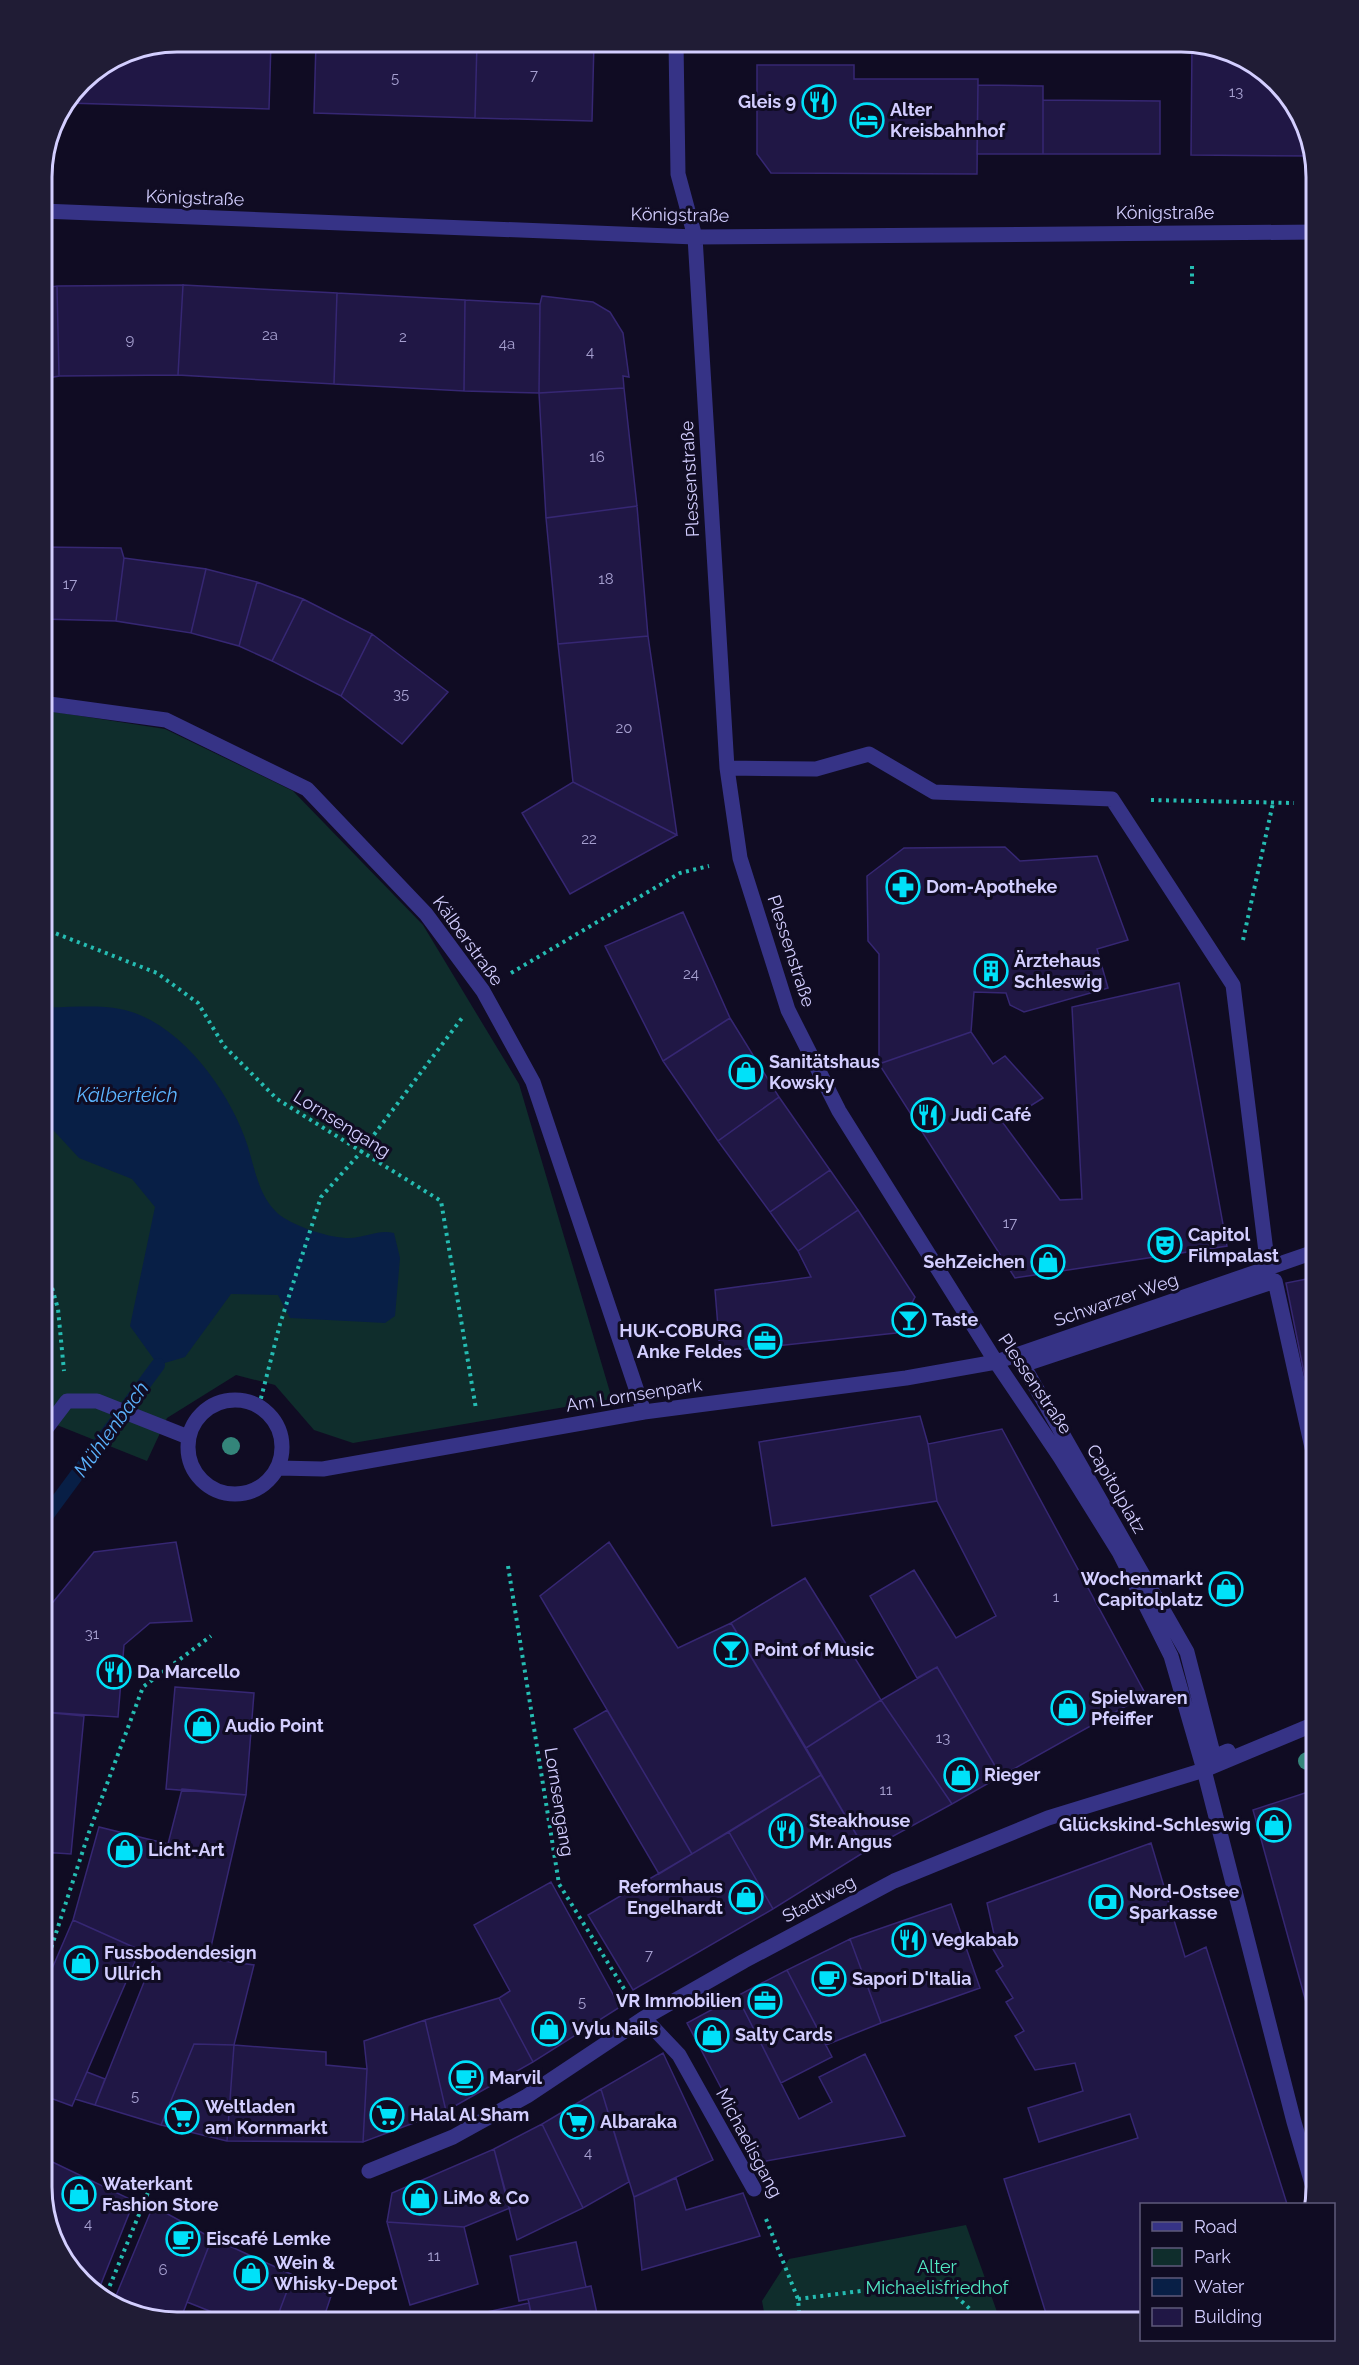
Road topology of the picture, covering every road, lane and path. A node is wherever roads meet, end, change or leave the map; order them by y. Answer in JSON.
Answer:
{"nodes":[{"id":1,"x":676,"y":52,"type":"edge"},
{"id":2,"x":53,"y":211,"type":"edge"},
{"id":3,"x":1306,"y":232,"type":"edge"},
{"id":4,"x":695,"y":237,"type":"junction"},
{"id":5,"x":53,"y":704,"type":"edge"},
{"id":6,"x":727,"y":768,"type":"junction"},
{"id":7,"x":1112,"y":799,"type":"junction"},
{"id":8,"x":1273,"y":803,"type":"junction"},
{"id":9,"x":1294,"y":803,"type":"dead end"},
{"id":10,"x":740,"y":858,"type":"junction"},
{"id":11,"x":53,"y":932,"type":"edge"},
{"id":12,"x":1233,"y":985,"type":"junction"},
{"id":13,"x":483,"y":991,"type":"junction"},
{"id":14,"x":360,"y":1152,"type":"junction"},
{"id":15,"x":1306,"y":1255,"type":"edge"},
{"id":16,"x":1268,"y":1268,"type":"junction"},
{"id":17,"x":52,"y":1289,"type":"edge"},
{"id":18,"x":996,"y":1362,"type":"junction"},
{"id":19,"x":67,"y":1401,"type":"junction"},
{"id":20,"x":259,"y":1406,"type":"junction"},
{"id":21,"x":644,"y":1412,"type":"junction"},
{"id":22,"x":52,"y":1420,"type":"edge"},
{"id":23,"x":1306,"y":1420,"type":"edge"},
{"id":24,"x":188,"y":1437,"type":"junction"},
{"id":25,"x":481,"y":1441,"type":"junction"},
{"id":26,"x":278,"y":1468,"type":"junction"},
{"id":27,"x":508,"y":1566,"type":"dead end"},
{"id":28,"x":211,"y":1636,"type":"dead end"},
{"id":29,"x":1306,"y":1720,"type":"edge"},
{"id":30,"x":1306,"y":1728,"type":"edge"},
{"id":31,"x":1204,"y":1770,"type":"junction"},
{"id":32,"x":52,"y":1945,"type":"edge"},
{"id":33,"x":644,"y":2018,"type":"junction"},
{"id":34,"x":1306,"y":2163,"type":"edge"},
{"id":35,"x":369,"y":2171,"type":"dead end"},
{"id":36,"x":754,"y":2189,"type":"joint"},
{"id":37,"x":149,"y":2190,"type":"dead end"},
{"id":38,"x":108,"y":2291,"type":"edge"},
{"id":39,"x":798,"y":2299,"type":"junction"},
{"id":40,"x":799,"y":2312,"type":"edge"},
{"id":41,"x":971,"y":2312,"type":"edge"}],
"edges":[{"from":1,"to":4,"type":"street","name":"Plessenstraße"},
{"from":2,"to":4,"type":"street","name":"Königstraße"},
{"from":3,"to":4,"type":"street","name":"Königstraße"},
{"from":4,"to":6,"type":"street","name":"Plessenstraße"},
{"from":5,"to":13,"type":"street","name":"Kälberstraße"},
{"from":6,"to":7,"type":"street"},
{"from":6,"to":10,"type":"street","name":"Plessenstraße"},
{"from":7,"to":8,"type":"path"},
{"from":7,"to":12,"type":"street"},
{"from":8,"to":9,"type":"path"},
{"from":8,"to":12,"type":"path"},
{"from":10,"to":13,"type":"path"},
{"from":10,"to":18,"type":"street","name":"Plessenstraße"},
{"from":11,"to":14,"type":"path","name":"Lornsengang"},
{"from":12,"to":16,"type":"street"},
{"from":13,"to":14,"type":"path"},
{"from":13,"to":21,"type":"street","name":"Kälberstraße"},
{"from":14,"to":20,"type":"path"},
{"from":14,"to":25,"type":"path","name":"Lornsengang"},
{"from":15,"to":16,"type":"street","name":"Schwarzer Weg"},
{"from":16,"to":18,"type":"street","name":"Schwarzer Weg"},
{"from":17,"to":19,"type":"path"},
{"from":18,"to":21,"type":"street","name":"Am Lornsenpark"},
{"from":18,"to":31,"type":"street","name":"Plessenstraße"},
{"from":19,"to":22,"type":"street"},
{"from":19,"to":24,"type":"street"},
{"from":20,"to":24,"type":"street"},
{"from":20,"to":26,"type":"street"},
{"from":21,"to":25,"type":"street","name":"Am Lornsenpark"},
{"from":23,"to":29,"type":"street","name":"Capitolplatz"},
{"from":24,"to":26,"type":"street"},
{"from":25,"to":26,"type":"street","name":"Am Lornsenpark"},
{"from":27,"to":33,"type":"path","name":"Lornsengang"},
{"from":28,"to":32,"type":"path"},
{"from":30,"to":31,"type":"street","name":"Stadtweg"},
{"from":31,"to":33,"type":"street","name":"Stadtweg"},
{"from":31,"to":34,"type":"street","name":"Plessenstraße"},
{"from":33,"to":35,"type":"street","name":"Stadtweg"},
{"from":33,"to":36,"type":"street","name":"Michaelisgang"},
{"from":36,"to":39,"type":"path","name":"Michaelisgang"},
{"from":37,"to":38,"type":"path"},
{"from":39,"to":40,"type":"path","name":"Michaelisgang"},
{"from":39,"to":41,"type":"path"}]}
